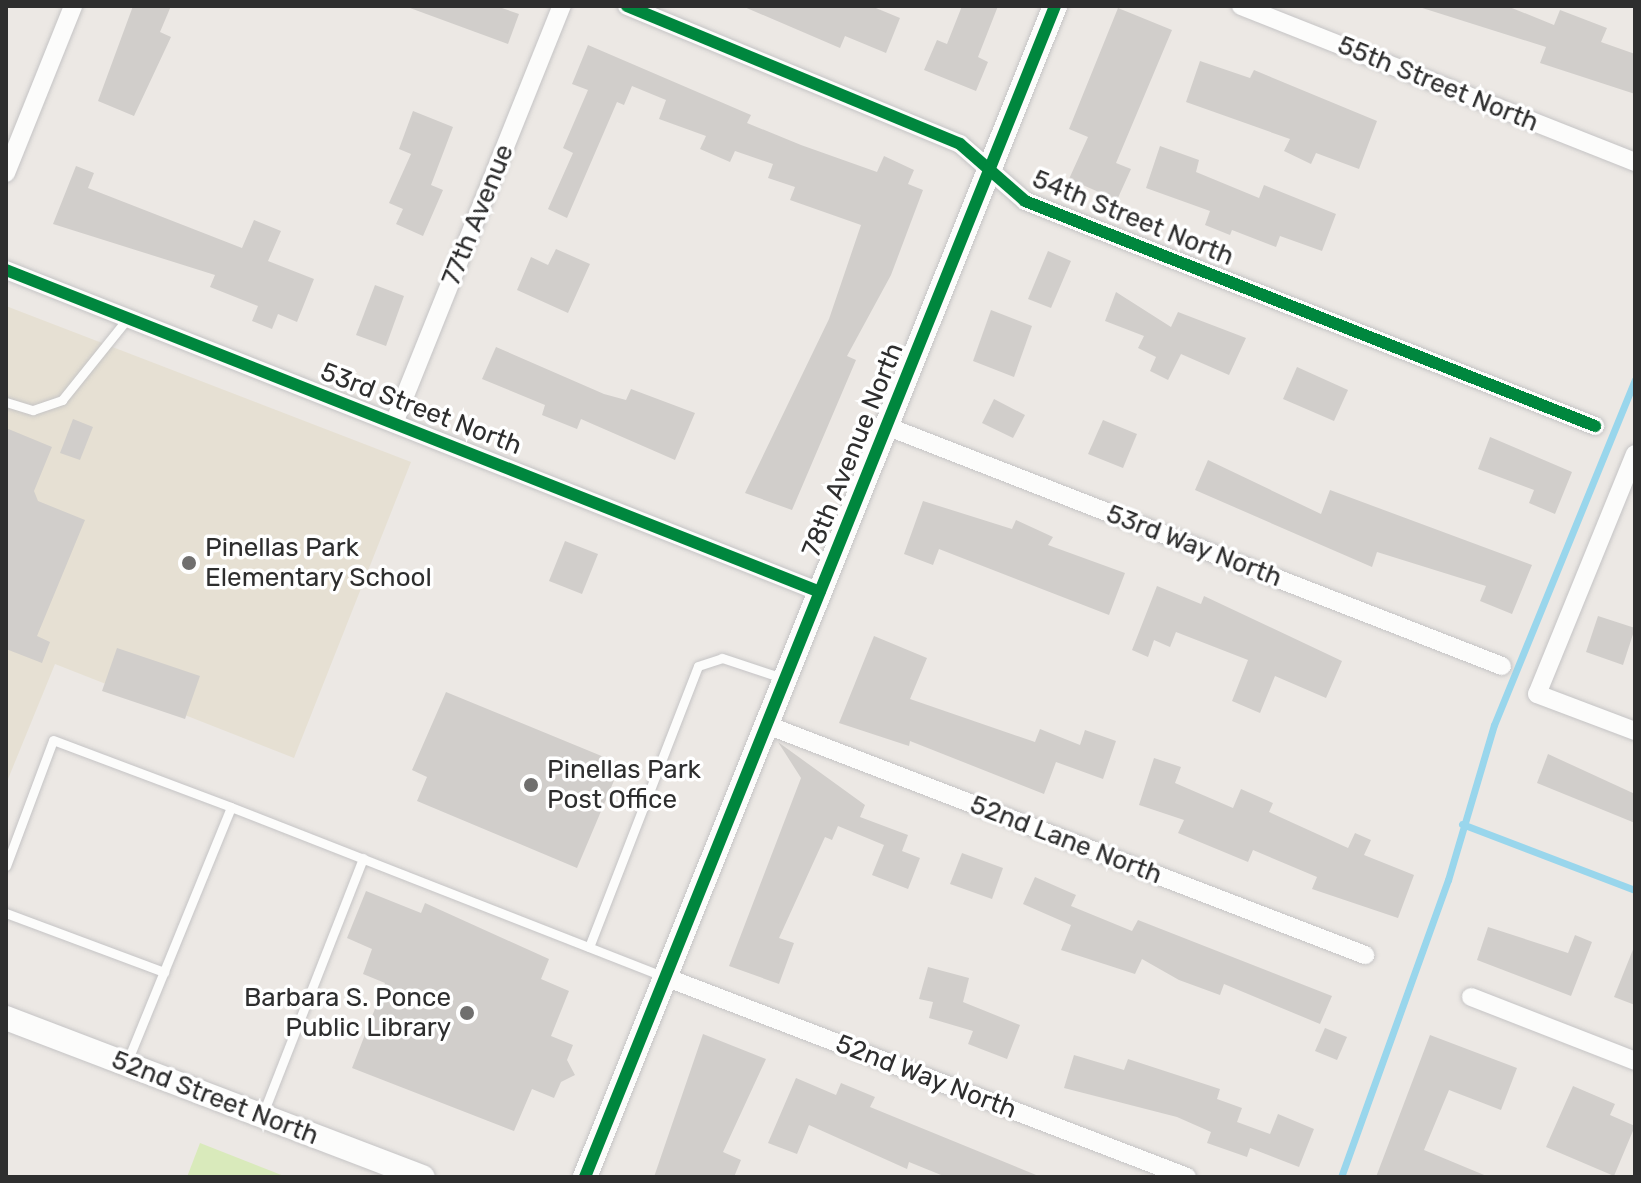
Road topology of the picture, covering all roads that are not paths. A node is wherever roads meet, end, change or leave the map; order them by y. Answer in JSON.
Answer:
{"nodes":[{"id":1,"x":73,"y":6,"type":"edge"},
{"id":2,"x":562,"y":6,"type":"edge"},
{"id":3,"x":627,"y":6,"type":"edge"},
{"id":4,"x":1055,"y":6,"type":"edge"},
{"id":5,"x":1241,"y":6,"type":"edge"},
{"id":6,"x":1635,"y":162,"type":"edge"},
{"id":7,"x":6,"y":173,"type":"edge"},
{"id":8,"x":988,"y":174,"type":"junction"},
{"id":9,"x":6,"y":270,"type":"edge"},
{"id":10,"x":128,"y":318,"type":"junction"},
{"id":11,"x":6,"y":402,"type":"edge"},
{"id":12,"x":394,"y":423,"type":"junction"},
{"id":13,"x":886,"y":426,"type":"junction"},
{"id":14,"x":1595,"y":426,"type":"dead end"},
{"id":15,"x":1635,"y":454,"type":"edge"},
{"id":16,"x":820,"y":592,"type":"junction"},
{"id":17,"x":1502,"y":666,"type":"dead end"},
{"id":18,"x":785,"y":679,"type":"junction"},
{"id":19,"x":767,"y":725,"type":"junction"},
{"id":20,"x":1635,"y":731,"type":"edge"},
{"id":21,"x":231,"y":807,"type":"junction"},
{"id":22,"x":363,"y":858,"type":"junction"},
{"id":23,"x":6,"y":866,"type":"edge"},
{"id":24,"x":6,"y":913,"type":"edge"},
{"id":25,"x":589,"y":947,"type":"junction"},
{"id":26,"x":1365,"y":955,"type":"dead end"},
{"id":27,"x":164,"y":972,"type":"junction"},
{"id":28,"x":665,"y":977,"type":"junction"},
{"id":29,"x":1471,"y":997,"type":"dead end"},
{"id":30,"x":6,"y":1018,"type":"edge"},
{"id":31,"x":1635,"y":1061,"type":"edge"},
{"id":32,"x":126,"y":1064,"type":"junction"},
{"id":33,"x":262,"y":1116,"type":"junction"},
{"id":34,"x":423,"y":1177,"type":"edge"},
{"id":35,"x":585,"y":1177,"type":"edge"},
{"id":36,"x":1187,"y":1177,"type":"edge"}],
"edges":[{"from":1,"to":7,"type":"street"},
{"from":2,"to":12,"type":"street","name":"77th Avenue"},
{"from":3,"to":8,"type":"street","name":"54th Street North"},
{"from":4,"to":8,"type":"street","name":"78th Avenue North"},
{"from":5,"to":6,"type":"street","name":"55th Street North"},
{"from":8,"to":13,"type":"street","name":"78th Avenue North"},
{"from":8,"to":14,"type":"street","name":"54th Street North"},
{"from":9,"to":10,"type":"street","name":"53rd Street North"},
{"from":10,"to":11,"type":"lane"},
{"from":10,"to":12,"type":"street","name":"53rd Street North"},
{"from":12,"to":16,"type":"street","name":"53rd Street North"},
{"from":13,"to":16,"type":"street","name":"78th Avenue North"},
{"from":13,"to":17,"type":"street","name":"53rd Way North"},
{"from":15,"to":20,"type":"street"},
{"from":16,"to":18,"type":"street","name":"78th Avenue North"},
{"from":18,"to":19,"type":"street","name":"78th Avenue North"},
{"from":18,"to":25,"type":"lane"},
{"from":19,"to":26,"type":"street","name":"52nd Lane North"},
{"from":19,"to":28,"type":"street","name":"78th Avenue North"},
{"from":21,"to":22,"type":"lane"},
{"from":21,"to":23,"type":"lane"},
{"from":21,"to":27,"type":"lane"},
{"from":22,"to":25,"type":"lane"},
{"from":22,"to":33,"type":"lane"},
{"from":24,"to":27,"type":"lane"},
{"from":25,"to":28,"type":"lane"},
{"from":27,"to":32,"type":"lane"},
{"from":28,"to":35,"type":"street","name":"78th Avenue North"},
{"from":28,"to":36,"type":"street","name":"52nd Way North"},
{"from":29,"to":31,"type":"street"},
{"from":30,"to":32,"type":"street","name":"52nd Street North"},
{"from":32,"to":33,"type":"street","name":"52nd Street North"},
{"from":33,"to":34,"type":"street","name":"52nd Street North"}]}
